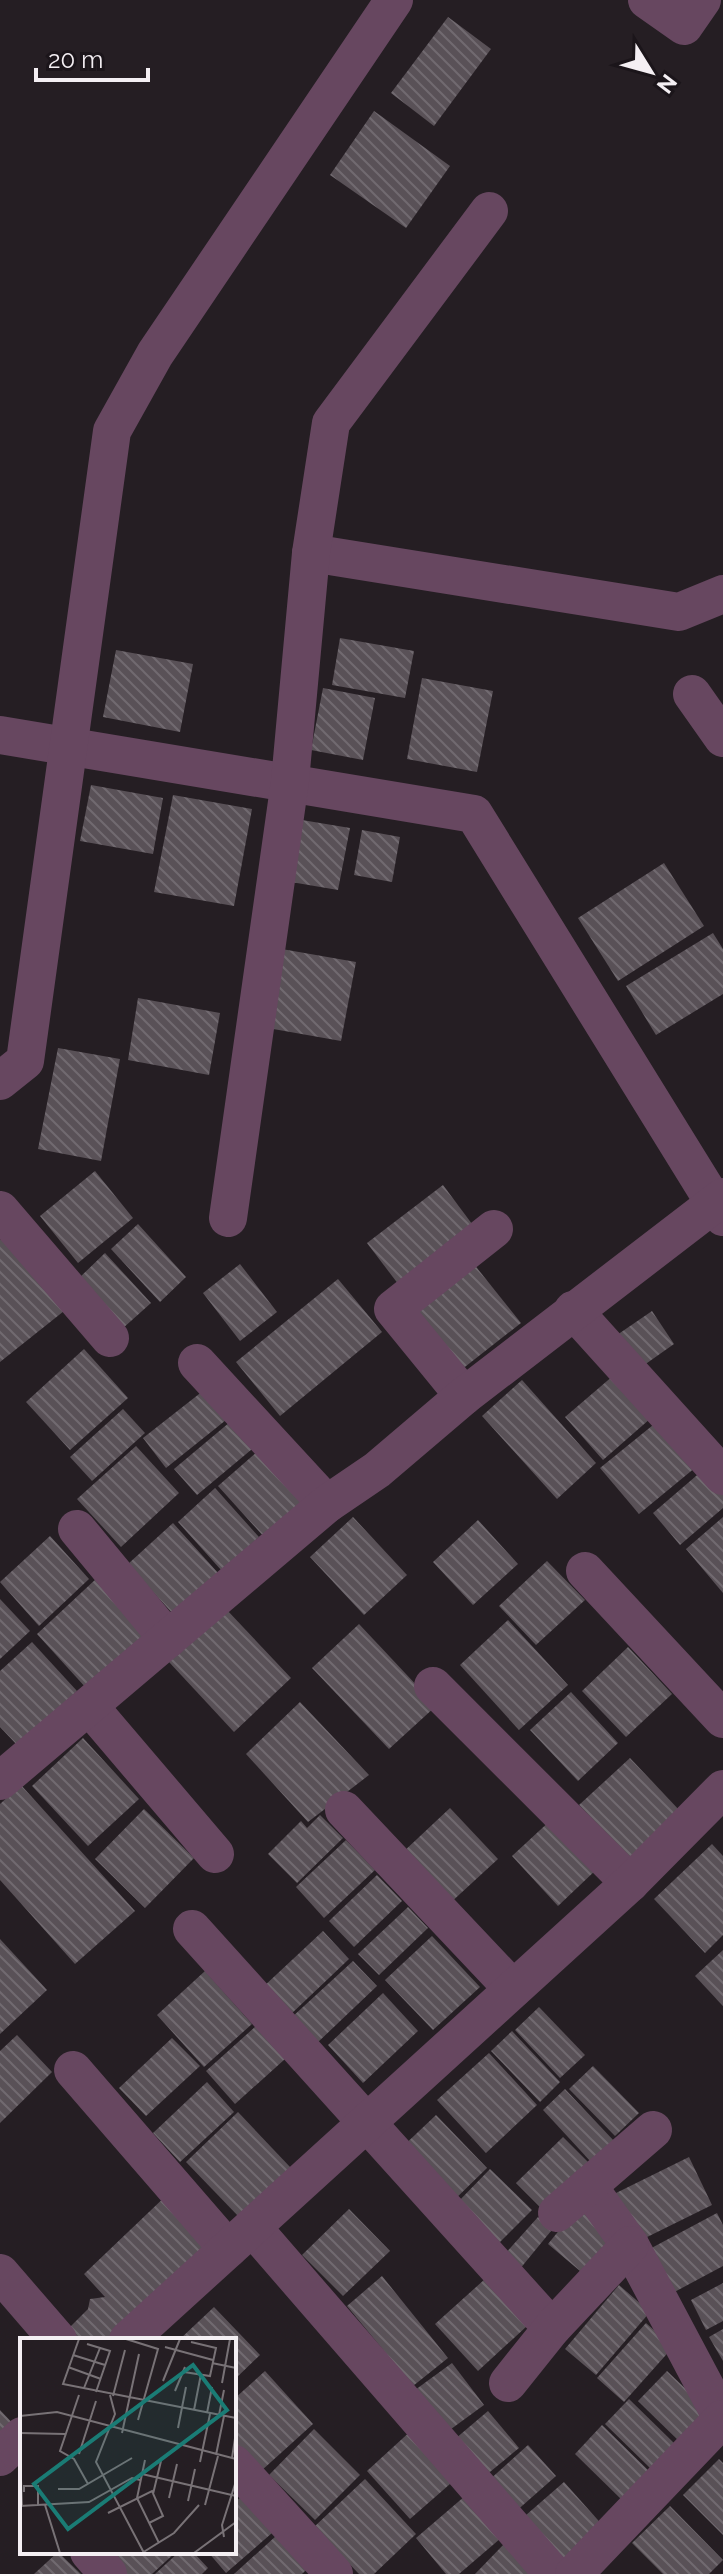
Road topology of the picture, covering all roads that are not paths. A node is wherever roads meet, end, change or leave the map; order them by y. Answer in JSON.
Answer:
{"nodes":[{"id":1,"x":394,"y":0,"type":"edge"},
{"id":2,"x":647,"y":0,"type":"edge"},
{"id":3,"x":702,"y":0,"type":"edge"},
{"id":4,"x":489,"y":211,"type":"dead end"},
{"id":5,"x":311,"y":553,"type":"junction"},
{"id":6,"x":723,"y":594,"type":"edge"},
{"id":7,"x":692,"y":694,"type":"dead end"},
{"id":8,"x":0,"y":735,"type":"edge"},
{"id":9,"x":723,"y":738,"type":"edge"},
{"id":10,"x":68,"y":745,"type":"junction"},
{"id":11,"x":290,"y":781,"type":"junction"},
{"id":12,"x":0,"y":1081,"type":"edge"},
{"id":13,"x":720,"y":1206,"type":"edge"},
{"id":14,"x":0,"y":1210,"type":"edge"},
{"id":15,"x":228,"y":1218,"type":"dead end"},
{"id":16,"x":494,"y":1229,"type":"dead end"},
{"id":17,"x":573,"y":1310,"type":"junction"},
{"id":18,"x":110,"y":1338,"type":"dead end"},
{"id":19,"x":197,"y":1363,"type":"dead end"},
{"id":20,"x":464,"y":1396,"type":"junction"},
{"id":21,"x":723,"y":1476,"type":"edge"},
{"id":22,"x":327,"y":1504,"type":"junction"},
{"id":23,"x":77,"y":1529,"type":"dead end"},
{"id":24,"x":585,"y":1571,"type":"dead end"},
{"id":25,"x":168,"y":1639,"type":"junction"},
{"id":26,"x":433,"y":1686,"type":"dead end"},
{"id":27,"x":89,"y":1706,"type":"junction"},
{"id":28,"x":723,"y":1719,"type":"edge"},
{"id":29,"x":5,"y":1768,"type":"edge"},
{"id":30,"x":723,"y":1789,"type":"edge"},
{"id":31,"x":344,"y":1810,"type":"dead end"},
{"id":32,"x":215,"y":1854,"type":"dead end"},
{"id":33,"x":630,"y":1883,"type":"junction"},
{"id":34,"x":192,"y":1929,"type":"dead end"},
{"id":35,"x":513,"y":1989,"type":"junction"},
{"id":36,"x":73,"y":2070,"type":"dead end"},
{"id":37,"x":365,"y":2124,"type":"junction"},
{"id":38,"x":653,"y":2130,"type":"dead end"},
{"id":39,"x":588,"y":2186,"type":"junction"},
{"id":40,"x":557,"y":2213,"type":"dead end"},
{"id":41,"x":240,"y":2238,"type":"junction"},
{"id":42,"x":630,"y":2245,"type":"junction"},
{"id":43,"x":0,"y":2273,"type":"edge"},
{"id":44,"x":552,"y":2328,"type":"junction"},
{"id":45,"x":56,"y":2338,"type":"edge"},
{"id":46,"x":130,"y":2338,"type":"edge"},
{"id":47,"x":508,"y":2383,"type":"dead end"},
{"id":48,"x":723,"y":2420,"type":"edge"},
{"id":49,"x":236,"y":2466,"type":"edge"},
{"id":50,"x":91,"y":2554,"type":"edge"},
{"id":51,"x":108,"y":2574,"type":"edge"},
{"id":52,"x":334,"y":2574,"type":"edge"},
{"id":53,"x":553,"y":2574,"type":"edge"},
{"id":54,"x":574,"y":2574,"type":"edge"}],
"edges":[{"from":1,"to":10,"type":"street"},
{"from":2,"to":3,"type":"street"},
{"from":4,"to":5,"type":"street"},
{"from":5,"to":6,"type":"street"},
{"from":5,"to":11,"type":"street"},
{"from":7,"to":9,"type":"street"},
{"from":8,"to":10,"type":"street"},
{"from":10,"to":11,"type":"street"},
{"from":10,"to":12,"type":"street"},
{"from":11,"to":13,"type":"street"},
{"from":11,"to":15,"type":"street"},
{"from":13,"to":17,"type":"street"},
{"from":14,"to":18,"type":"street"},
{"from":16,"to":20,"type":"street"},
{"from":17,"to":20,"type":"street"},
{"from":17,"to":21,"type":"street"},
{"from":19,"to":22,"type":"street"},
{"from":20,"to":22,"type":"street"},
{"from":22,"to":25,"type":"street"},
{"from":23,"to":25,"type":"street"},
{"from":24,"to":28,"type":"street"},
{"from":25,"to":27,"type":"street"},
{"from":26,"to":33,"type":"street"},
{"from":27,"to":29,"type":"street"},
{"from":27,"to":32,"type":"street"},
{"from":30,"to":33,"type":"street"},
{"from":31,"to":35,"type":"street"},
{"from":33,"to":35,"type":"street"},
{"from":34,"to":37,"type":"street"},
{"from":35,"to":37,"type":"street"},
{"from":36,"to":41,"type":"street"},
{"from":37,"to":41,"type":"street"},
{"from":37,"to":44,"type":"street"},
{"from":38,"to":39,"type":"street"},
{"from":39,"to":40,"type":"street"},
{"from":39,"to":42,"type":"street"},
{"from":41,"to":46,"type":"street"},
{"from":41,"to":53,"type":"street"},
{"from":42,"to":44,"type":"street"},
{"from":42,"to":48,"type":"street"},
{"from":43,"to":45,"type":"street"},
{"from":44,"to":47,"type":"street"},
{"from":48,"to":54,"type":"street"},
{"from":49,"to":52,"type":"street"},
{"from":50,"to":51,"type":"street"}]}
